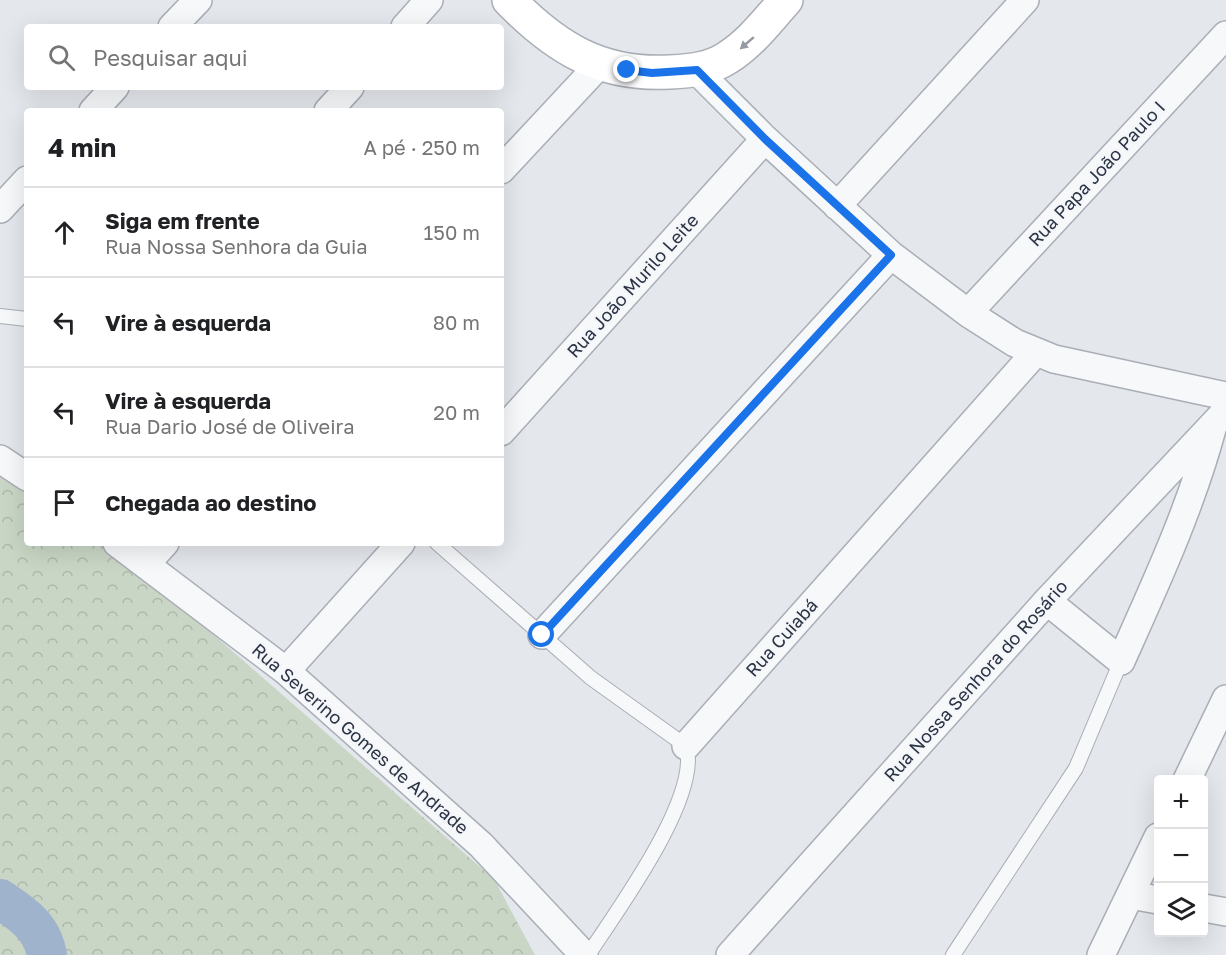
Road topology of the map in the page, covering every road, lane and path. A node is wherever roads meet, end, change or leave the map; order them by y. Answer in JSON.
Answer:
{"nodes":[{"id":1,"x":198,"y":0,"type":"edge"},
{"id":2,"x":429,"y":0,"type":"edge"},
{"id":3,"x":509,"y":0,"type":"edge"},
{"id":4,"x":786,"y":0,"type":"edge"},
{"id":5,"x":1025,"y":0,"type":"edge"},
{"id":6,"x":175,"y":24,"type":"edge"},
{"id":7,"x":408,"y":24,"type":"edge"},
{"id":8,"x":1226,"y":35,"type":"edge"},
{"id":9,"x":598,"y":65,"type":"junction"},
{"id":10,"x":697,"y":70,"type":"junction"},
{"id":11,"x":112,"y":90,"type":"edge"},
{"id":12,"x":347,"y":90,"type":"edge"},
{"id":13,"x":96,"y":108,"type":"edge"},
{"id":14,"x":331,"y":108,"type":"edge"},
{"id":15,"x":765,"y":139,"type":"junction"},
{"id":16,"x":504,"y":167,"type":"edge"},
{"id":17,"x":24,"y":183,"type":"edge"},
{"id":18,"x":837,"y":206,"type":"junction"},
{"id":19,"x":0,"y":209,"type":"edge"},
{"id":20,"x":891,"y":255,"type":"junction"},
{"id":21,"x":968,"y":313,"type":"junction"},
{"id":22,"x":0,"y":316,"type":"edge"},
{"id":23,"x":24,"y":319,"type":"edge"},
{"id":24,"x":1035,"y":353,"type":"junction"},
{"id":25,"x":1226,"y":396,"type":"edge"},
{"id":26,"x":1220,"y":418,"type":"edge"},
{"id":27,"x":504,"y":429,"type":"edge"},
{"id":28,"x":0,"y":459,"type":"edge"},
{"id":29,"x":24,"y":475,"type":"edge"},
{"id":30,"x":121,"y":546,"type":"edge"},
{"id":31,"x":162,"y":546,"type":"edge"},
{"id":32,"x":398,"y":546,"type":"edge"},
{"id":33,"x":440,"y":546,"type":"edge"},
{"id":34,"x":146,"y":564,"type":"junction"},
{"id":35,"x":1047,"y":601,"type":"junction"},
{"id":36,"x":542,"y":635,"type":"junction"},
{"id":37,"x":1121,"y":661,"type":"junction"},
{"id":38,"x":286,"y":671,"type":"junction"},
{"id":39,"x":1226,"y":699,"type":"edge"},
{"id":40,"x":1219,"y":729,"type":"edge"},
{"id":41,"x":686,"y":746,"type":"junction"},
{"id":42,"x":1190,"y":775,"type":"edge"},
{"id":43,"x":1154,"y":846,"type":"edge"},
{"id":44,"x":1131,"y":895,"type":"junction"},
{"id":45,"x":1154,"y":899,"type":"edge"},
{"id":46,"x":1208,"y":909,"type":"edge"},
{"id":47,"x":1226,"y":912,"type":"edge"},
{"id":48,"x":586,"y":955,"type":"edge"},
{"id":49,"x":730,"y":955,"type":"edge"},
{"id":50,"x":953,"y":955,"type":"edge"},
{"id":51,"x":1101,"y":955,"type":"edge"}],
"edges":[{"from":1,"to":6,"type":"street"},
{"from":2,"to":7,"type":"street"},
{"from":3,"to":9,"type":"street"},
{"from":4,"to":10,"type":"street","one_way":true},
{"from":5,"to":18,"type":"street"},
{"from":8,"to":21,"type":"street","name":"Rua Papa João Paulo I"},
{"from":9,"to":10,"type":"street"},
{"from":9,"to":16,"type":"street"},
{"from":10,"to":15,"type":"street"},
{"from":11,"to":13,"type":"street"},
{"from":12,"to":14,"type":"street"},
{"from":15,"to":18,"type":"street"},
{"from":15,"to":27,"type":"street","name":"Rua João Murilo Leite"},
{"from":17,"to":19,"type":"street"},
{"from":18,"to":20,"type":"street"},
{"from":20,"to":21,"type":"street"},
{"from":20,"to":36,"type":"street"},
{"from":21,"to":24,"type":"street"},
{"from":22,"to":23,"type":"lane"},
{"from":24,"to":25,"type":"street"},
{"from":24,"to":41,"type":"street","name":"Rua Cuiabá"},
{"from":26,"to":35,"type":"street","name":"Rua Nossa Senhora do Rosário"},
{"from":26,"to":37,"type":"street"},
{"from":28,"to":29,"type":"street"},
{"from":30,"to":34,"type":"street","name":"Rua Severino Gomes de Andrade"},
{"from":31,"to":34,"type":"street"},
{"from":32,"to":38,"type":"street"},
{"from":33,"to":36,"type":"lane"},
{"from":34,"to":38,"type":"street","name":"Rua Severino Gomes de Andrade"},
{"from":35,"to":37,"type":"street"},
{"from":35,"to":49,"type":"street","name":"Rua Nossa Senhora do Rosário"},
{"from":36,"to":41,"type":"lane"},
{"from":37,"to":50,"type":"lane"},
{"from":38,"to":48,"type":"street","name":"Rua Severino Gomes de Andrade"},
{"from":39,"to":40,"type":"street"},
{"from":40,"to":42,"type":"street"},
{"from":41,"to":48,"type":"lane"},
{"from":43,"to":44,"type":"street"},
{"from":44,"to":45,"type":"street"},
{"from":44,"to":51,"type":"street"},
{"from":46,"to":47,"type":"street"}]}
